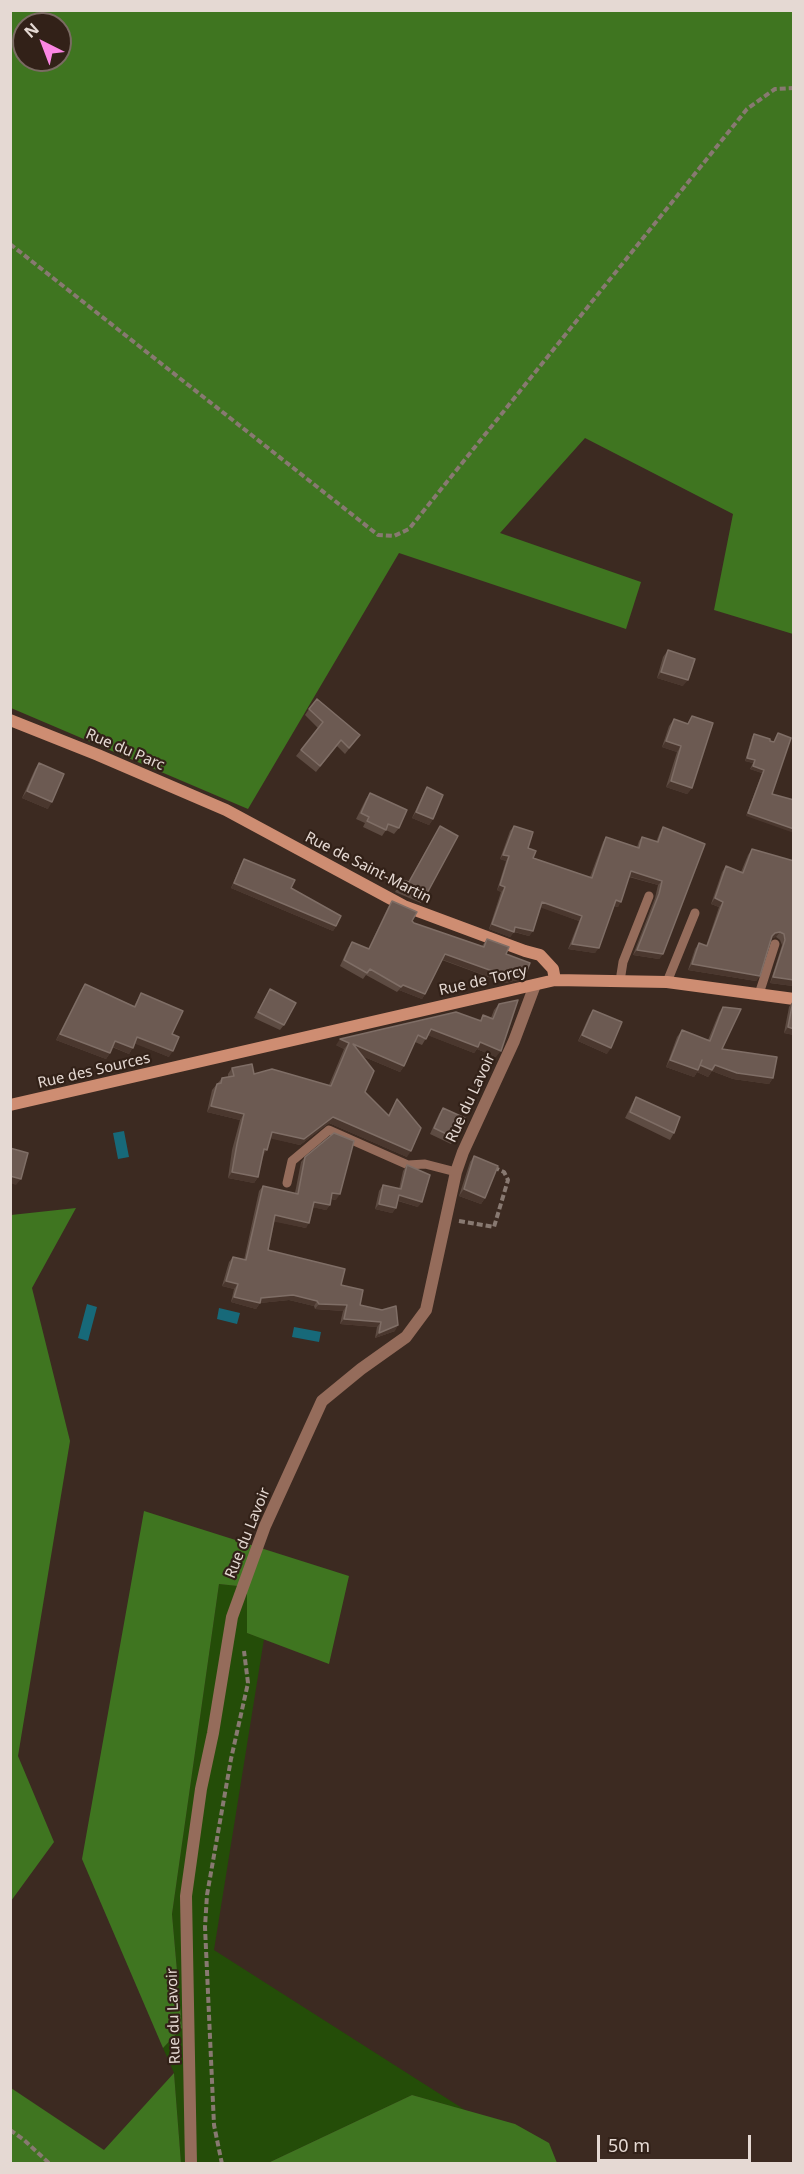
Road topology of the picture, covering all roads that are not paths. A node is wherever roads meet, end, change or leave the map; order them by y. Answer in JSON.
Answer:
{"nodes":[{"id":1,"x":10,"y":720,"type":"edge"},
{"id":2,"x":226,"y":810,"type":"joint"},
{"id":3,"x":649,"y":896,"type":"dead end"},
{"id":4,"x":695,"y":913,"type":"dead end"},
{"id":5,"x":776,"y":945,"type":"dead end"},
{"id":6,"x":555,"y":980,"type":"junction"},
{"id":7,"x":620,"y":981,"type":"junction"},
{"id":8,"x":667,"y":982,"type":"junction"},
{"id":9,"x":535,"y":985,"type":"junction"},
{"id":10,"x":759,"y":994,"type":"junction"},
{"id":11,"x":794,"y":999,"type":"edge"},
{"id":12,"x":184,"y":1066,"type":"joint"},
{"id":13,"x":10,"y":1105,"type":"edge"},
{"id":14,"x":456,"y":1172,"type":"junction"},
{"id":15,"x":287,"y":1183,"type":"dead end"},
{"id":16,"x":191,"y":2163,"type":"edge"}],
"edges":[{"from":1,"to":2,"type":"street","name":"Rue du Parc"},
{"from":2,"to":6,"type":"street","name":"Rue de Saint-Martin"},
{"from":3,"to":7,"type":"lane"},
{"from":4,"to":8,"type":"lane"},
{"from":5,"to":10,"type":"lane"},
{"from":6,"to":7,"type":"street","name":"Rue de Torcy"},
{"from":6,"to":9,"type":"street","name":"Rue de Torcy"},
{"from":7,"to":8,"type":"street","name":"Rue de Torcy"},
{"from":8,"to":10,"type":"street","name":"Rue de Torcy"},
{"from":9,"to":12,"type":"street","name":"Rue de Torcy"},
{"from":9,"to":14,"type":"street","name":"Rue du Lavoir"},
{"from":10,"to":11,"type":"street","name":"Rue de Torcy"},
{"from":12,"to":13,"type":"street","name":"Rue des Sources"},
{"from":14,"to":15,"type":"lane"},
{"from":14,"to":16,"type":"street","name":"Rue du Lavoir"}]}
